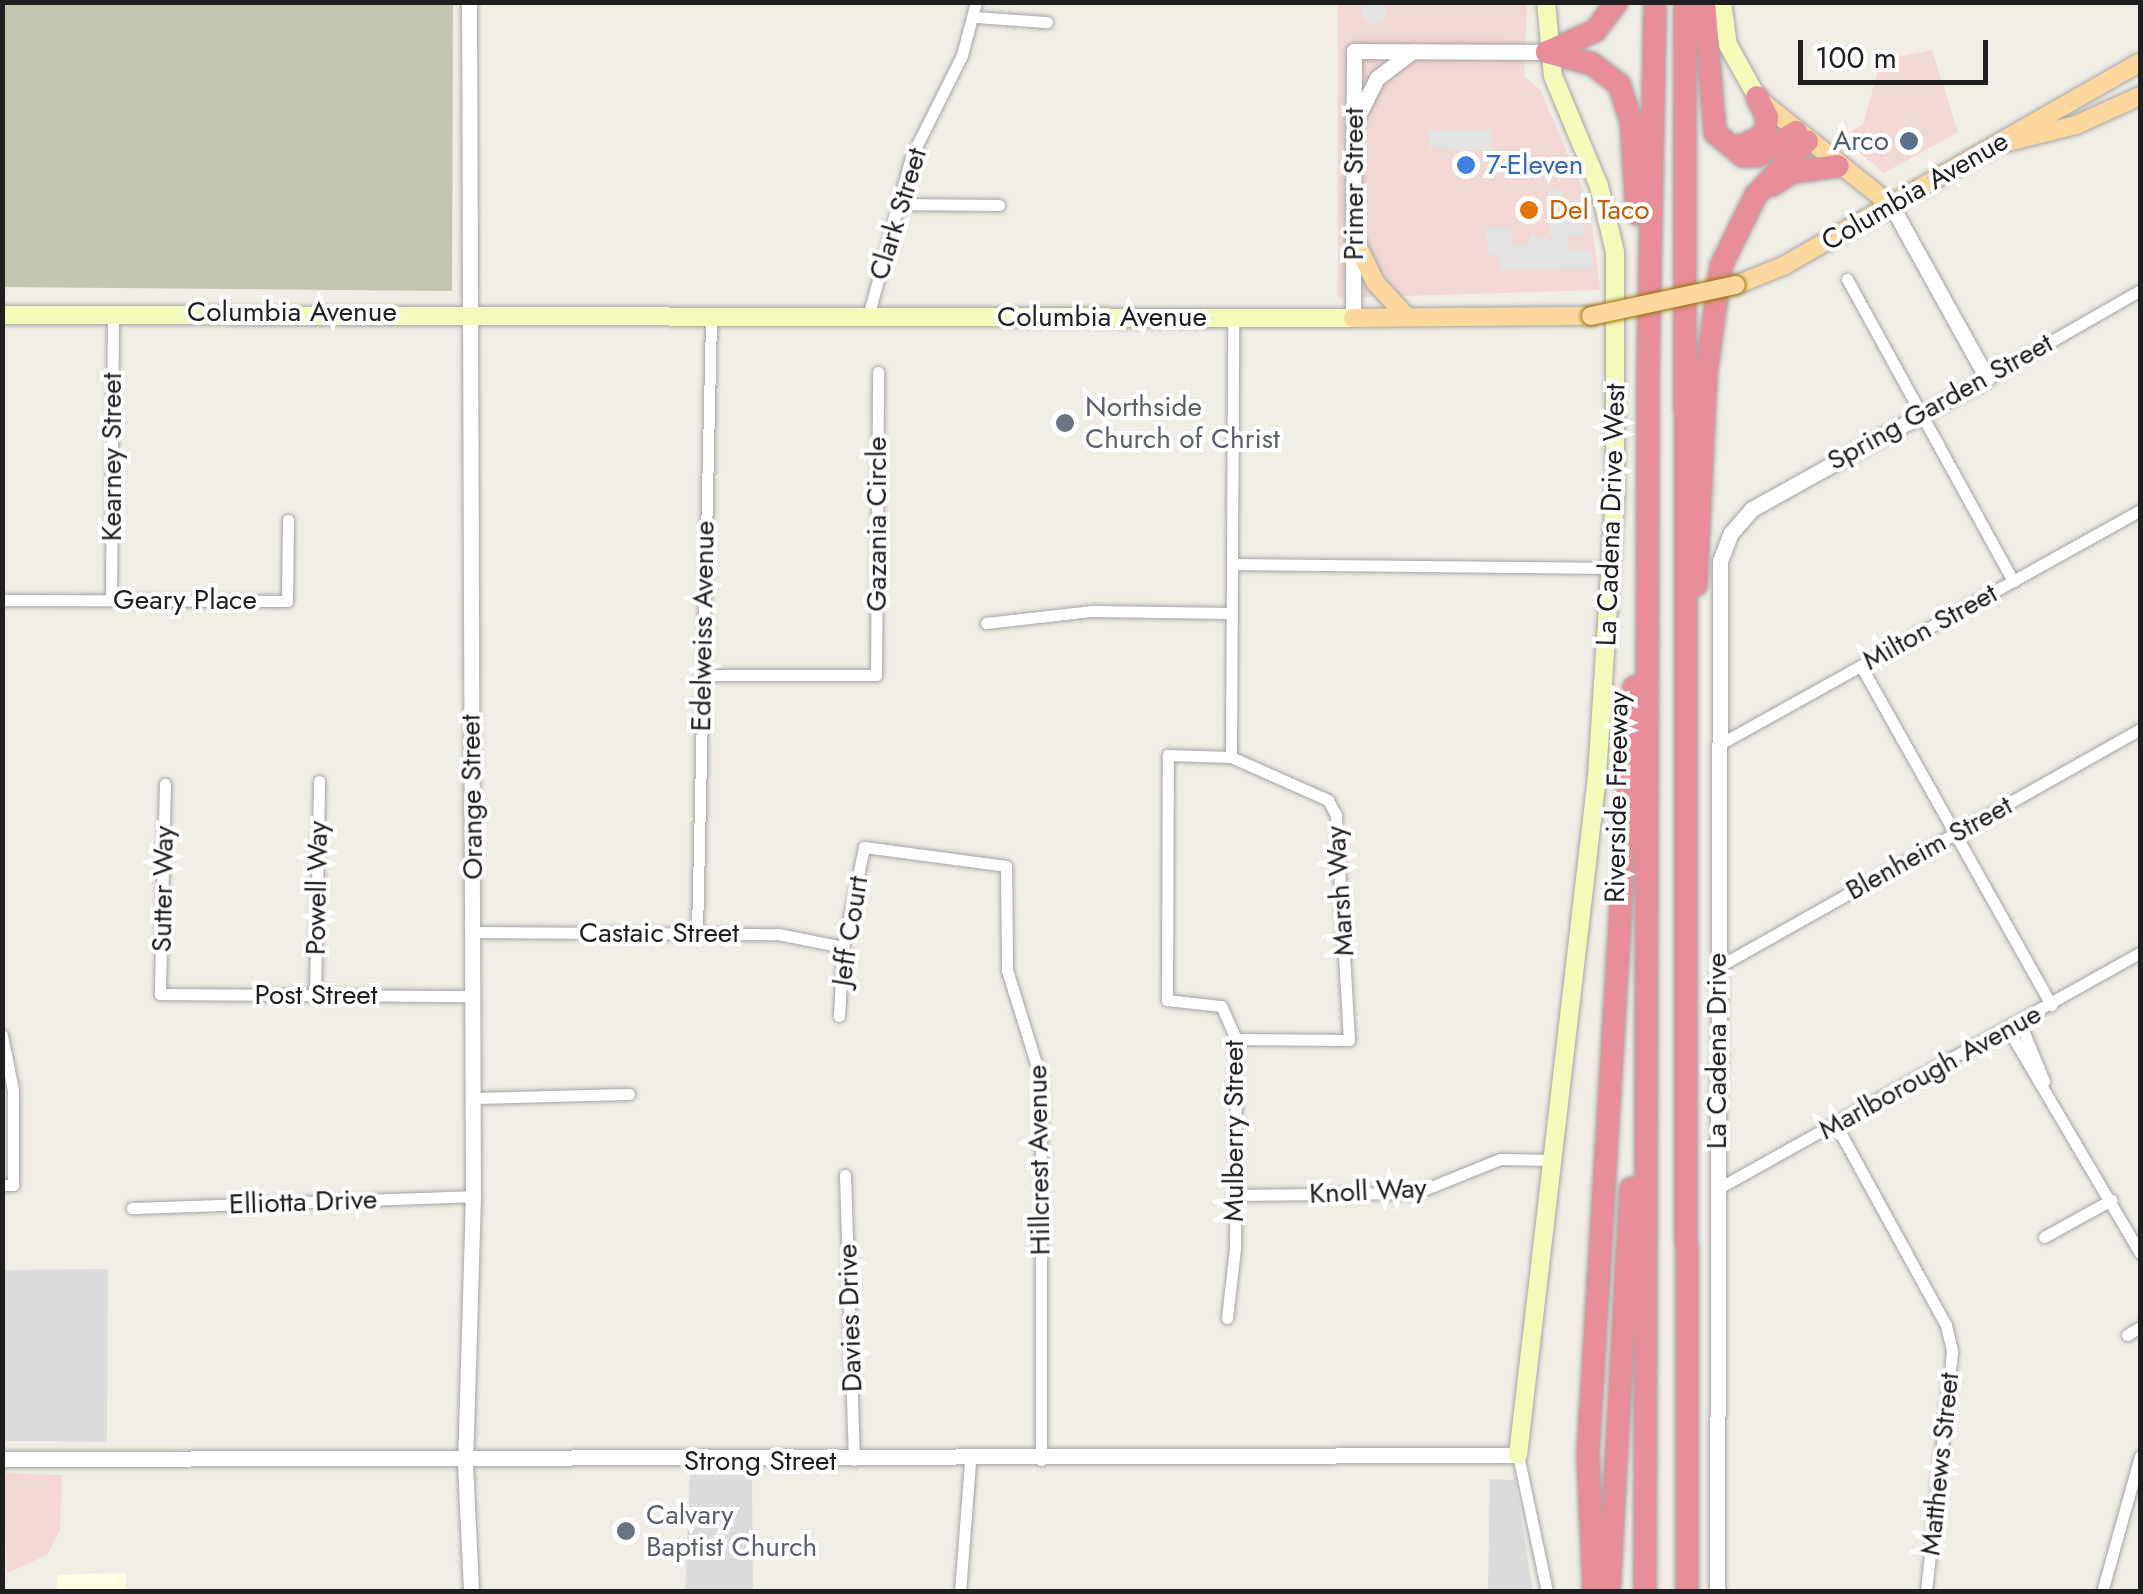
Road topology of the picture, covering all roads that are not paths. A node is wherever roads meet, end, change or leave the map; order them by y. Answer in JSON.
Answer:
{"nodes":[{"id":1,"x":469,"y":2,"type":"edge"},
{"id":2,"x":976,"y":2,"type":"edge"},
{"id":3,"x":1546,"y":2,"type":"edge"},
{"id":4,"x":1617,"y":2,"type":"edge"},
{"id":5,"x":1656,"y":2,"type":"edge"},
{"id":6,"x":1685,"y":2,"type":"edge"},
{"id":7,"x":1704,"y":2,"type":"edge"},
{"id":8,"x":1722,"y":2,"type":"edge"},
{"id":9,"x":974,"y":16,"type":"junction"},
{"id":10,"x":1047,"y":22,"type":"dead end"},
{"id":11,"x":1413,"y":51,"type":"junction"},
{"id":12,"x":1548,"y":52,"type":"junction"},
{"id":13,"x":2140,"y":62,"type":"edge"},
{"id":14,"x":2140,"y":96,"type":"edge"},
{"id":15,"x":1757,"y":98,"type":"junction"},
{"id":16,"x":1355,"y":128,"type":"junction"},
{"id":17,"x":1801,"y":136,"type":"junction"},
{"id":18,"x":1722,"y":142,"type":"junction"},
{"id":19,"x":1998,"y":144,"type":"junction"},
{"id":20,"x":1838,"y":166,"type":"junction"},
{"id":21,"x":1756,"y":195,"type":"junction"},
{"id":22,"x":898,"y":204,"type":"junction"},
{"id":23,"x":1000,"y":205,"type":"dead end"},
{"id":24,"x":1890,"y":205,"type":"junction"},
{"id":25,"x":1355,"y":240,"type":"junction"},
{"id":26,"x":1846,"y":279,"type":"dead end"},
{"id":27,"x":2139,"y":291,"type":"edge"},
{"id":28,"x":468,"y":311,"type":"junction"},
{"id":29,"x":2,"y":314,"type":"edge"},
{"id":30,"x":114,"y":314,"type":"junction"},
{"id":31,"x":868,"y":317,"type":"junction"},
{"id":32,"x":1407,"y":317,"type":"junction"},
{"id":33,"x":1233,"y":318,"type":"junction"},
{"id":34,"x":1353,"y":318,"type":"junction"},
{"id":35,"x":711,"y":320,"type":"junction"},
{"id":36,"x":1648,"y":371,"type":"junction"},
{"id":37,"x":878,"y":372,"type":"dead end"},
{"id":38,"x":1988,"y":378,"type":"junction"},
{"id":39,"x":1920,"y":414,"type":"junction"},
{"id":40,"x":1650,"y":473,"type":"junction"},
{"id":41,"x":2140,"y":510,"type":"edge"},
{"id":42,"x":1743,"y":517,"type":"joint"},
{"id":43,"x":288,"y":520,"type":"dead end"},
{"id":44,"x":1234,"y":564,"type":"junction"},
{"id":45,"x":1611,"y":568,"type":"junction"},
{"id":46,"x":2013,"y":581,"type":"junction"},
{"id":47,"x":2,"y":600,"type":"edge"},
{"id":48,"x":111,"y":600,"type":"junction"},
{"id":49,"x":1232,"y":613,"type":"junction"},
{"id":50,"x":986,"y":623,"type":"dead end"},
{"id":51,"x":1684,"y":647,"type":"junction"},
{"id":52,"x":1861,"y":666,"type":"junction"},
{"id":53,"x":701,"y":674,"type":"junction"},
{"id":54,"x":2140,"y":729,"type":"edge"},
{"id":55,"x":1720,"y":744,"type":"junction"},
{"id":56,"x":1168,"y":756,"type":"joint"},
{"id":57,"x":1231,"y":757,"type":"junction"},
{"id":58,"x":319,"y":780,"type":"dead end"},
{"id":59,"x":165,"y":784,"type":"dead end"},
{"id":60,"x":1956,"y":833,"type":"junction"},
{"id":61,"x":864,"y":847,"type":"joint"},
{"id":62,"x":473,"y":932,"type":"junction"},
{"id":63,"x":697,"y":932,"type":"junction"},
{"id":64,"x":842,"y":947,"type":"junction"},
{"id":65,"x":2140,"y":953,"type":"edge"},
{"id":66,"x":1645,"y":966,"type":"junction"},
{"id":67,"x":1718,"y":967,"type":"junction"},
{"id":68,"x":160,"y":994,"type":"joint"},
{"id":69,"x":315,"y":994,"type":"junction"},
{"id":70,"x":472,"y":996,"type":"junction"},
{"id":71,"x":2051,"y":1005,"type":"junction"},
{"id":72,"x":839,"y":1016,"type":"dead end"},
{"id":73,"x":2020,"y":1022,"type":"junction"},
{"id":74,"x":2008,"y":1030,"type":"junction"},
{"id":75,"x":2,"y":1035,"type":"edge"},
{"id":76,"x":1236,"y":1039,"type":"junction"},
{"id":77,"x":2044,"y":1082,"type":"junction"},
{"id":78,"x":629,"y":1094,"type":"dead end"},
{"id":79,"x":473,"y":1098,"type":"junction"},
{"id":80,"x":1836,"y":1126,"type":"junction"},
{"id":81,"x":1554,"y":1160,"type":"junction"},
{"id":82,"x":846,"y":1175,"type":"dead end"},
{"id":83,"x":8,"y":1185,"type":"edge"},
{"id":84,"x":1717,"y":1189,"type":"junction"},
{"id":85,"x":474,"y":1196,"type":"junction"},
{"id":86,"x":1235,"y":1196,"type":"junction"},
{"id":87,"x":2111,"y":1200,"type":"junction"},
{"id":88,"x":132,"y":1208,"type":"dead end"},
{"id":89,"x":2044,"y":1238,"type":"dead end"},
{"id":90,"x":2140,"y":1253,"type":"edge"},
{"id":91,"x":1227,"y":1318,"type":"dead end"},
{"id":92,"x":2140,"y":1327,"type":"edge"},
{"id":93,"x":2127,"y":1335,"type":"dead end"},
{"id":94,"x":1518,"y":1455,"type":"junction"},
{"id":95,"x":2140,"y":1456,"type":"edge"},
{"id":96,"x":2,"y":1459,"type":"edge"},
{"id":97,"x":854,"y":1460,"type":"junction"},
{"id":98,"x":970,"y":1461,"type":"junction"},
{"id":99,"x":1041,"y":1461,"type":"junction"},
{"id":100,"x":465,"y":1463,"type":"junction"},
{"id":101,"x":1687,"y":1589,"type":"edge"},
{"id":102,"x":471,"y":1592,"type":"edge"},
{"id":103,"x":960,"y":1592,"type":"edge"},
{"id":104,"x":1547,"y":1592,"type":"edge"},
{"id":105,"x":1594,"y":1592,"type":"edge"},
{"id":106,"x":1608,"y":1592,"type":"edge"},
{"id":107,"x":1646,"y":1592,"type":"edge"},
{"id":108,"x":1717,"y":1592,"type":"edge"},
{"id":109,"x":1926,"y":1592,"type":"edge"},
{"id":110,"x":2102,"y":1592,"type":"edge"}],
"edges":[{"from":1,"to":28,"type":"street","name":"Orange Street"},
{"from":2,"to":9,"type":"street","name":"Clark Street"},
{"from":3,"to":12,"type":"main road","name":"La Cadena Drive West"},
{"from":4,"to":12,"type":"highway"},
{"from":5,"to":36,"type":"highway","name":"Riverside Freeway"},
{"from":6,"to":51,"type":"highway"},
{"from":7,"to":18,"type":"highway"},
{"from":8,"to":15,"type":"main road"},
{"from":9,"to":10,"type":"street"},
{"from":9,"to":22,"type":"street","name":"Clark Street"},
{"from":11,"to":12,"type":"street"},
{"from":11,"to":16,"type":"street"},
{"from":11,"to":16,"type":"street","name":"Primer Street"},
{"from":12,"to":36,"type":"highway"},
{"from":12,"to":45,"type":"main road","name":"La Cadena Drive West"},
{"from":13,"to":19,"type":"main road","name":"Columbia Avenue"},
{"from":14,"to":19,"type":"main road"},
{"from":15,"to":17,"type":"main road"},
{"from":15,"to":18,"type":"highway"},
{"from":16,"to":25,"type":"street","name":"Primer Street"},
{"from":17,"to":18,"type":"highway"},
{"from":17,"to":20,"type":"main road"},
{"from":17,"to":21,"type":"highway"},
{"from":19,"to":24,"type":"main road","name":"Columbia Avenue"},
{"from":20,"to":21,"type":"highway"},
{"from":20,"to":24,"type":"main road"},
{"from":21,"to":51,"type":"highway"},
{"from":22,"to":23,"type":"street"},
{"from":22,"to":31,"type":"street","name":"Clark Street"},
{"from":24,"to":32,"type":"main road","name":"Columbia Avenue","bridge":true},
{"from":24,"to":38,"type":"street"},
{"from":25,"to":32,"type":"main road"},
{"from":25,"to":34,"type":"street","name":"Primer Street"},
{"from":26,"to":39,"type":"street"},
{"from":27,"to":38,"type":"street","name":"Spring Garden Street"},
{"from":28,"to":30,"type":"main road","name":"Columbia Avenue"},
{"from":28,"to":35,"type":"main road","name":"Columbia Avenue"},
{"from":28,"to":62,"type":"street","name":"Orange Street"},
{"from":29,"to":30,"type":"main road","name":"Columbia Avenue"},
{"from":30,"to":48,"type":"street","name":"Kearney Street"},
{"from":31,"to":33,"type":"main road","name":"Columbia Avenue"},
{"from":31,"to":35,"type":"main road","name":"Columbia Avenue"},
{"from":32,"to":34,"type":"main road","name":"Columbia Avenue"},
{"from":33,"to":34,"type":"main road","name":"Columbia Avenue"},
{"from":33,"to":44,"type":"street"},
{"from":35,"to":53,"type":"street","name":"Edelweiss Avenue"},
{"from":36,"to":40,"type":"highway","name":"Riverside Freeway"},
{"from":37,"to":53,"type":"street","name":"Gazania Circle"},
{"from":38,"to":39,"type":"street","name":"Spring Garden Street"},
{"from":39,"to":42,"type":"street","name":"Spring Garden Street"},
{"from":39,"to":46,"type":"street"},
{"from":40,"to":66,"type":"highway","name":"Riverside Freeway"},
{"from":40,"to":105,"type":"highway"},
{"from":41,"to":46,"type":"street","name":"Milton Street"},
{"from":42,"to":55,"type":"street","name":"La Cadena Drive"},
{"from":43,"to":48,"type":"street","name":"Geary Place"},
{"from":44,"to":45,"type":"street"},
{"from":44,"to":49,"type":"street"},
{"from":45,"to":81,"type":"main road","name":"La Cadena Drive West"},
{"from":46,"to":52,"type":"street","name":"Milton Street"},
{"from":47,"to":48,"type":"street","name":"Geary Place"},
{"from":49,"to":50,"type":"street"},
{"from":49,"to":57,"type":"street"},
{"from":51,"to":101,"type":"highway"},
{"from":52,"to":55,"type":"street","name":"Milton Street"},
{"from":52,"to":60,"type":"street"},
{"from":53,"to":63,"type":"street","name":"Edelweiss Avenue"},
{"from":54,"to":60,"type":"street","name":"Blenheim Street"},
{"from":55,"to":67,"type":"street","name":"La Cadena Drive"},
{"from":56,"to":57,"type":"street","name":"Marsh Way"},
{"from":56,"to":76,"type":"street","name":"Mulberry Street"},
{"from":57,"to":76,"type":"street","name":"Marsh Way"},
{"from":58,"to":69,"type":"street","name":"Powell Way"},
{"from":59,"to":68,"type":"street","name":"Sutter Way"},
{"from":60,"to":67,"type":"street","name":"Blenheim Street"},
{"from":60,"to":71,"type":"street"},
{"from":61,"to":64,"type":"street","name":"Jeff Court"},
{"from":61,"to":99,"type":"street","name":"Hillcrest Avenue"},
{"from":62,"to":63,"type":"street","name":"Castaic Street"},
{"from":62,"to":70,"type":"street","name":"Orange Street"},
{"from":63,"to":64,"type":"street","name":"Castaic Street"},
{"from":64,"to":72,"type":"street","name":"Jeff Court"},
{"from":65,"to":71,"type":"street","name":"Marlborough Avenue"},
{"from":66,"to":106,"type":"highway"},
{"from":66,"to":107,"type":"highway","name":"Riverside Freeway"},
{"from":67,"to":84,"type":"street","name":"La Cadena Drive"},
{"from":68,"to":69,"type":"street","name":"Post Street"},
{"from":69,"to":70,"type":"street","name":"Post Street"},
{"from":70,"to":79,"type":"street","name":"Orange Street"},
{"from":71,"to":73,"type":"street","name":"Marlborough Avenue"},
{"from":73,"to":74,"type":"street","name":"Marlborough Avenue"},
{"from":73,"to":77,"type":"street"},
{"from":74,"to":77,"type":"street"},
{"from":74,"to":80,"type":"street","name":"Marlborough Avenue"},
{"from":75,"to":83,"type":"street"},
{"from":76,"to":86,"type":"street","name":"Mulberry Street"},
{"from":77,"to":87,"type":"street"},
{"from":78,"to":79,"type":"street"},
{"from":79,"to":85,"type":"street","name":"Orange Street"},
{"from":80,"to":84,"type":"street","name":"Marlborough Avenue"},
{"from":80,"to":109,"type":"street","name":"Matthews Street"},
{"from":81,"to":86,"type":"street","name":"Knoll Way"},
{"from":81,"to":94,"type":"main road","name":"La Cadena Drive West"},
{"from":82,"to":97,"type":"street","name":"Davies Drive"},
{"from":84,"to":108,"type":"street","name":"La Cadena Drive"},
{"from":85,"to":88,"type":"street","name":"Elliotta Drive"},
{"from":85,"to":100,"type":"street","name":"Orange Street"},
{"from":86,"to":91,"type":"street","name":"Mulberry Street"},
{"from":87,"to":89,"type":"street"},
{"from":87,"to":90,"type":"street"},
{"from":92,"to":93,"type":"street"},
{"from":94,"to":99,"type":"street","name":"Strong Street"},
{"from":94,"to":104,"type":"street"},
{"from":95,"to":110,"type":"street"},
{"from":96,"to":100,"type":"street","name":"Strong Street"},
{"from":97,"to":98,"type":"street","name":"Strong Street"},
{"from":97,"to":100,"type":"street","name":"Strong Street"},
{"from":98,"to":99,"type":"street","name":"Strong Street"},
{"from":98,"to":103,"type":"street"},
{"from":100,"to":102,"type":"street","name":"Orange Street"}]}
